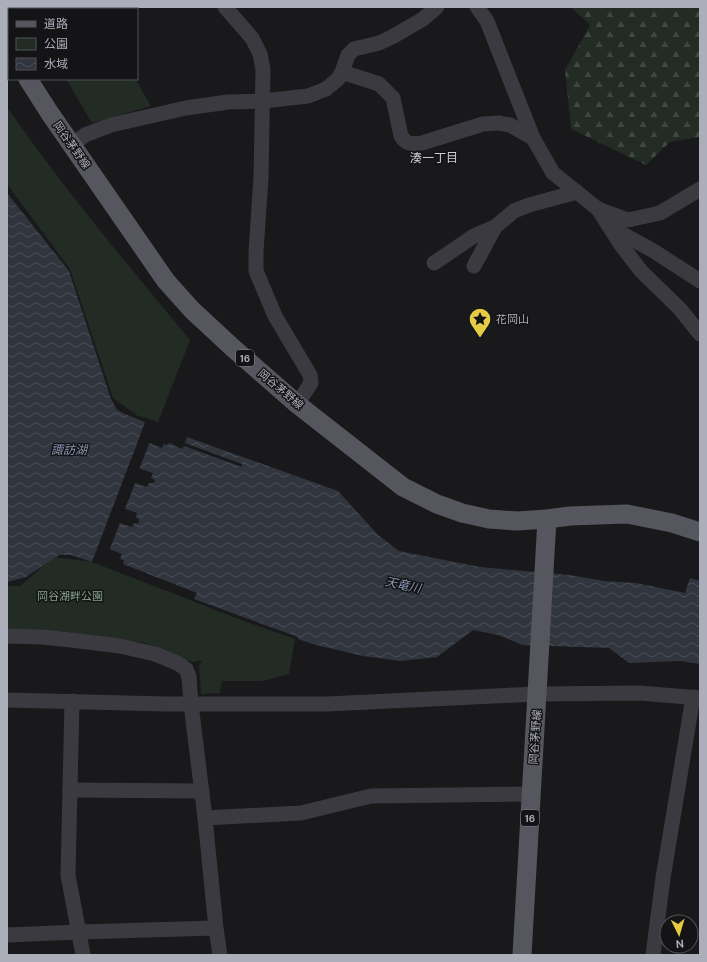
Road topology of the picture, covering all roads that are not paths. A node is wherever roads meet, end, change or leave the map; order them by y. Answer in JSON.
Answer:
{"nodes":[{"id":1,"x":225,"y":7,"type":"edge"},
{"id":2,"x":437,"y":7,"type":"edge"},
{"id":3,"x":477,"y":7,"type":"edge"},
{"id":4,"x":342,"y":72,"type":"junction"},
{"id":5,"x":29,"y":80,"type":"edge"},
{"id":6,"x":263,"y":102,"type":"junction"},
{"id":7,"x":533,"y":138,"type":"junction"},
{"id":8,"x":72,"y":145,"type":"junction"},
{"id":9,"x":700,"y":189,"type":"edge"},
{"id":10,"x":577,"y":192,"type":"junction"},
{"id":11,"x":598,"y":209,"type":"junction"},
{"id":12,"x":608,"y":225,"type":"junction"},
{"id":13,"x":495,"y":227,"type":"junction"},
{"id":14,"x":434,"y":263,"type":"dead end"},
{"id":15,"x":474,"y":266,"type":"dead end"},
{"id":16,"x":700,"y":281,"type":"edge"},
{"id":17,"x":700,"y":334,"type":"edge"},
{"id":18,"x":297,"y":404,"type":"junction"},
{"id":19,"x":547,"y":527,"type":"junction"},
{"id":20,"x":700,"y":532,"type":"edge"},
{"id":21,"x":7,"y":636,"type":"edge"},
{"id":22,"x":538,"y":688,"type":"junction"},
{"id":23,"x":697,"y":698,"type":"edge"},
{"id":24,"x":7,"y":700,"type":"edge"},
{"id":25,"x":72,"y":701,"type":"junction"},
{"id":26,"x":191,"y":704,"type":"junction"},
{"id":27,"x":70,"y":790,"type":"junction"},
{"id":28,"x":202,"y":791,"type":"junction"},
{"id":29,"x":531,"y":794,"type":"junction"},
{"id":30,"x":205,"y":818,"type":"junction"},
{"id":31,"x":216,"y":928,"type":"junction"},
{"id":32,"x":79,"y":932,"type":"junction"},
{"id":33,"x":7,"y":935,"type":"edge"},
{"id":34,"x":83,"y":955,"type":"edge"},
{"id":35,"x":220,"y":955,"type":"edge"},
{"id":36,"x":522,"y":955,"type":"edge"},
{"id":37,"x":653,"y":955,"type":"edge"}],
"edges":[{"from":1,"to":6,"type":"street"},
{"from":2,"to":4,"type":"street"},
{"from":3,"to":7,"type":"street"},
{"from":4,"to":6,"type":"street"},
{"from":4,"to":7,"type":"street"},
{"from":5,"to":8,"type":"main road","name":"岡谷茅野線","number":"16"},
{"from":6,"to":8,"type":"street"},
{"from":6,"to":18,"type":"street"},
{"from":7,"to":10,"type":"street"},
{"from":8,"to":18,"type":"main road","name":"岡谷茅野線","number":"16"},
{"from":9,"to":11,"type":"street"},
{"from":10,"to":11,"type":"street"},
{"from":10,"to":13,"type":"street"},
{"from":11,"to":12,"type":"street"},
{"from":12,"to":16,"type":"street"},
{"from":12,"to":17,"type":"street"},
{"from":13,"to":14,"type":"street"},
{"from":13,"to":15,"type":"street"},
{"from":18,"to":19,"type":"main road","name":"岡谷茅野線","number":"16"},
{"from":19,"to":20,"type":"main road","name":"岡谷茅野線","number":"16"},
{"from":19,"to":22,"type":"main road","name":"岡谷茅野線","number":"16"},
{"from":21,"to":26,"type":"street"},
{"from":22,"to":23,"type":"street"},
{"from":22,"to":26,"type":"street"},
{"from":22,"to":29,"type":"main road","name":"岡谷茅野線","number":"16"},
{"from":23,"to":37,"type":"street"},
{"from":24,"to":25,"type":"street"},
{"from":25,"to":26,"type":"street"},
{"from":25,"to":27,"type":"street"},
{"from":26,"to":28,"type":"street"},
{"from":27,"to":28,"type":"street"},
{"from":27,"to":32,"type":"street"},
{"from":28,"to":30,"type":"street"},
{"from":29,"to":30,"type":"street"},
{"from":29,"to":36,"type":"main road","name":"岡谷茅野線","number":"16"},
{"from":30,"to":31,"type":"street"},
{"from":31,"to":32,"type":"street"},
{"from":31,"to":35,"type":"street"},
{"from":32,"to":33,"type":"street"},
{"from":32,"to":34,"type":"street"}]}
